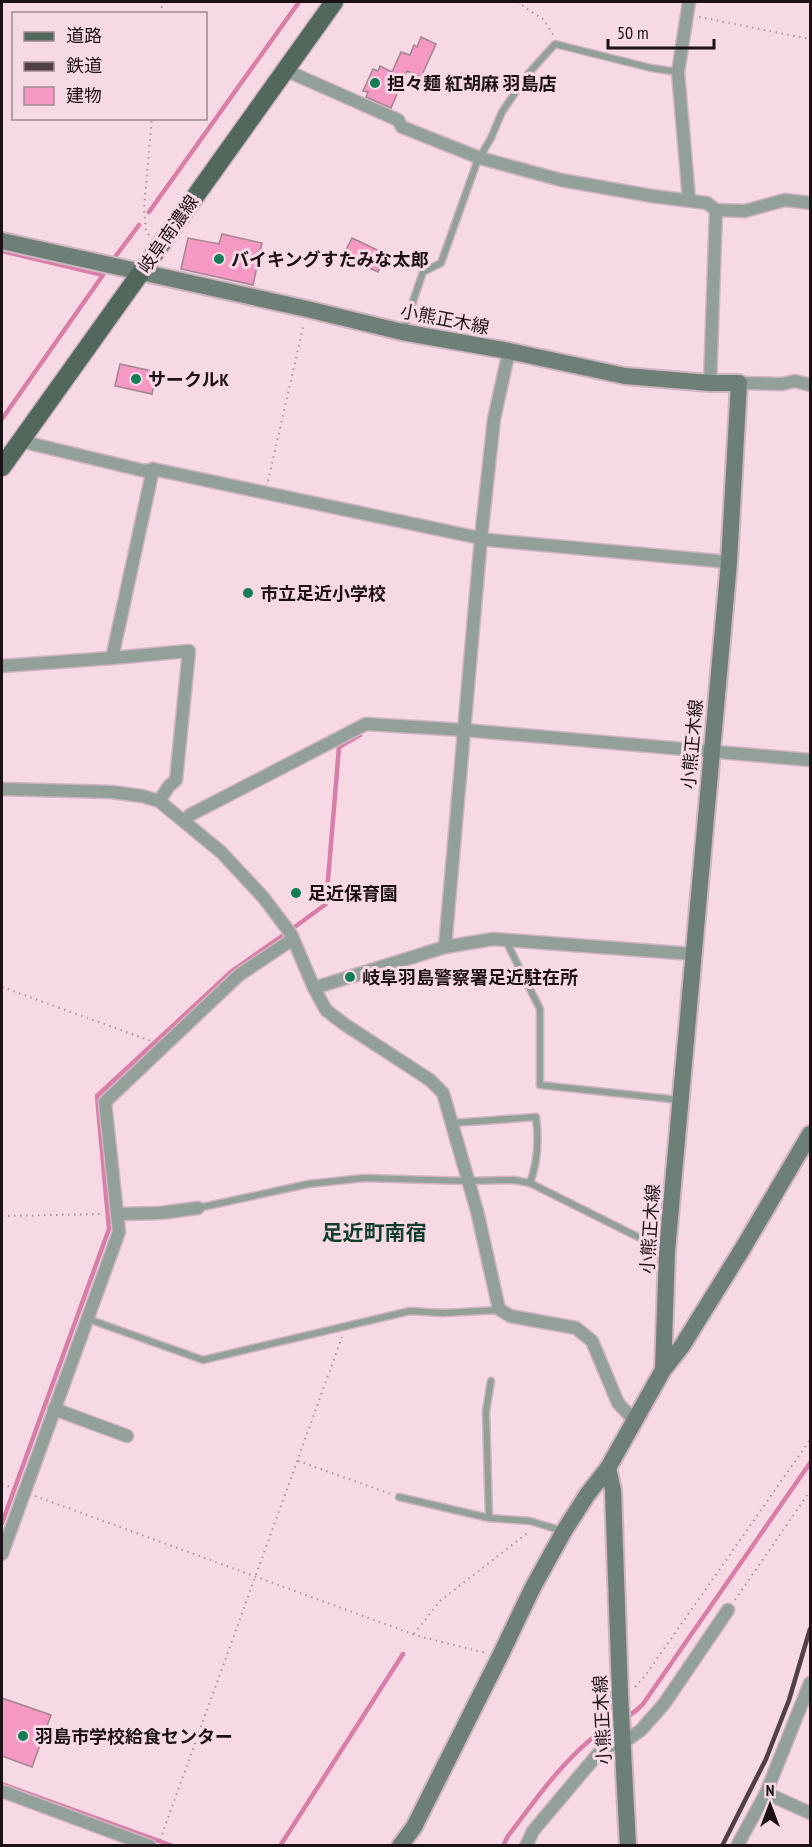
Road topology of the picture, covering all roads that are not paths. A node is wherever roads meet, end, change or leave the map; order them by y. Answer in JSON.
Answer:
{"nodes":[{"id":1,"x":334,"y":2,"type":"edge"},
{"id":2,"x":689,"y":2,"type":"edge"},
{"id":3,"x":285,"y":70,"type":"junction"},
{"id":4,"x":678,"y":72,"type":"junction"},
{"id":5,"x":480,"y":158,"type":"junction"},
{"id":6,"x":688,"y":200,"type":"junction"},
{"id":7,"x":810,"y":203,"type":"edge"},
{"id":8,"x":716,"y":210,"type":"junction"},
{"id":9,"x":2,"y":241,"type":"edge"},
{"id":10,"x":141,"y":273,"type":"junction"},
{"id":11,"x":402,"y":332,"type":"junction"},
{"id":12,"x":509,"y":351,"type":"junction"},
{"id":13,"x":710,"y":383,"type":"junction"},
{"id":14,"x":739,"y":383,"type":"junction"},
{"id":15,"x":810,"y":385,"type":"edge"},
{"id":16,"x":20,"y":441,"type":"junction"},
{"id":17,"x":2,"y":467,"type":"edge"},
{"id":18,"x":153,"y":469,"type":"junction"},
{"id":19,"x":481,"y":538,"type":"junction"},
{"id":20,"x":729,"y":561,"type":"junction"},
{"id":21,"x":112,"y":658,"type":"junction"},
{"id":22,"x":2,"y":666,"type":"edge"},
{"id":23,"x":464,"y":730,"type":"junction"},
{"id":24,"x":711,"y":752,"type":"junction"},
{"id":25,"x":810,"y":760,"type":"edge"},
{"id":26,"x":2,"y":789,"type":"edge"},
{"id":27,"x":159,"y":801,"type":"junction"},
{"id":28,"x":184,"y":821,"type":"junction"},
{"id":29,"x":293,"y":939,"type":"junction"},
{"id":30,"x":506,"y":940,"type":"junction"},
{"id":31,"x":445,"y":946,"type":"junction"},
{"id":32,"x":693,"y":954,"type":"junction"},
{"id":33,"x":314,"y":988,"type":"junction"},
{"id":34,"x":681,"y":1100,"type":"junction"},
{"id":35,"x":453,"y":1123,"type":"junction"},
{"id":36,"x":810,"y":1134,"type":"edge"},
{"id":37,"x":467,"y":1181,"type":"junction"},
{"id":38,"x":530,"y":1183,"type":"junction"},
{"id":39,"x":198,"y":1208,"type":"joint"},
{"id":40,"x":118,"y":1214,"type":"junction"},
{"id":41,"x":667,"y":1251,"type":"junction"},
{"id":42,"x":500,"y":1310,"type":"junction"},
{"id":43,"x":88,"y":1319,"type":"junction"},
{"id":44,"x":663,"y":1370,"type":"junction"},
{"id":45,"x":491,"y":1381,"type":"dead end"},
{"id":46,"x":54,"y":1409,"type":"junction"},
{"id":47,"x":634,"y":1420,"type":"junction"},
{"id":48,"x":127,"y":1436,"type":"dead end"},
{"id":49,"x":608,"y":1468,"type":"junction"},
{"id":50,"x":399,"y":1497,"type":"road end"},
{"id":51,"x":489,"y":1518,"type":"junction"},
{"id":52,"x":564,"y":1531,"type":"junction"},
{"id":53,"x":2,"y":1554,"type":"edge"},
{"id":54,"x":728,"y":1610,"type":"road end"},
{"id":55,"x":810,"y":1683,"type":"edge"},
{"id":56,"x":808,"y":1697,"type":"edge"},
{"id":57,"x":622,"y":1736,"type":"junction"},
{"id":58,"x":2,"y":1791,"type":"edge"},
{"id":59,"x":766,"y":1793,"type":"junction"},
{"id":60,"x":810,"y":1813,"type":"edge"},
{"id":61,"x":150,"y":1845,"type":"edge"},
{"id":62,"x":400,"y":1845,"type":"edge"},
{"id":63,"x":526,"y":1845,"type":"edge"},
{"id":64,"x":628,"y":1845,"type":"edge"},
{"id":65,"x":737,"y":1845,"type":"edge"}],
"edges":[{"from":1,"to":3,"type":"main road","name":"岐阜南濃線"},
{"from":2,"to":4,"type":"street"},
{"from":3,"to":5,"type":"street"},
{"from":3,"to":10,"type":"main road","name":"岐阜南濃線"},
{"from":4,"to":5,"type":"lane"},
{"from":4,"to":6,"type":"street"},
{"from":5,"to":6,"type":"street"},
{"from":5,"to":11,"type":"lane"},
{"from":6,"to":8,"type":"street"},
{"from":7,"to":8,"type":"street"},
{"from":8,"to":13,"type":"street"},
{"from":9,"to":10,"type":"main road","name":"小熊正木線"},
{"from":10,"to":11,"type":"main road","name":"小熊正木線"},
{"from":10,"to":16,"type":"main road","name":"岐阜南濃線"},
{"from":11,"to":12,"type":"main road","name":"小熊正木線"},
{"from":12,"to":13,"type":"main road","name":"小熊正木線"},
{"from":12,"to":19,"type":"street"},
{"from":13,"to":14,"type":"main road","name":"小熊正木線"},
{"from":14,"to":15,"type":"street"},
{"from":14,"to":20,"type":"main road","name":"小熊正木線"},
{"from":16,"to":17,"type":"main road","name":"岐阜南濃線"},
{"from":16,"to":18,"type":"street"},
{"from":18,"to":19,"type":"street"},
{"from":18,"to":21,"type":"street"},
{"from":19,"to":20,"type":"street"},
{"from":19,"to":23,"type":"street"},
{"from":20,"to":24,"type":"main road","name":"小熊正木線"},
{"from":21,"to":22,"type":"street"},
{"from":21,"to":27,"type":"street"},
{"from":23,"to":24,"type":"street"},
{"from":23,"to":28,"type":"street"},
{"from":23,"to":31,"type":"street"},
{"from":24,"to":25,"type":"street"},
{"from":24,"to":32,"type":"main road","name":"小熊正木線"},
{"from":26,"to":27,"type":"street"},
{"from":27,"to":28,"type":"street"},
{"from":28,"to":29,"type":"street"},
{"from":29,"to":33,"type":"street"},
{"from":29,"to":40,"type":"street"},
{"from":30,"to":31,"type":"street"},
{"from":30,"to":32,"type":"street"},
{"from":30,"to":34,"type":"lane"},
{"from":31,"to":33,"type":"street"},
{"from":32,"to":34,"type":"main road","name":"小熊正木線"},
{"from":33,"to":35,"type":"street"},
{"from":34,"to":41,"type":"main road","name":"小熊正木線"},
{"from":35,"to":37,"type":"street"},
{"from":35,"to":38,"type":"lane"},
{"from":36,"to":44,"type":"main road"},
{"from":37,"to":38,"type":"lane"},
{"from":37,"to":39,"type":"lane"},
{"from":37,"to":42,"type":"street"},
{"from":38,"to":41,"type":"lane"},
{"from":39,"to":40,"type":"street"},
{"from":40,"to":43,"type":"street"},
{"from":41,"to":44,"type":"main road","name":"小熊正木線"},
{"from":42,"to":43,"type":"lane"},
{"from":42,"to":47,"type":"street"},
{"from":43,"to":46,"type":"street"},
{"from":44,"to":47,"type":"main road","name":"小熊正木線"},
{"from":45,"to":51,"type":"lane"},
{"from":46,"to":48,"type":"street"},
{"from":46,"to":53,"type":"street"},
{"from":47,"to":49,"type":"main road","name":"小熊正木線"},
{"from":49,"to":52,"type":"main road"},
{"from":49,"to":57,"type":"main road","name":"小熊正木線"},
{"from":50,"to":51,"type":"lane"},
{"from":51,"to":52,"type":"lane"},
{"from":52,"to":62,"type":"main road"},
{"from":54,"to":57,"type":"street"},
{"from":55,"to":56,"type":"street"},
{"from":56,"to":59,"type":"street"},
{"from":57,"to":63,"type":"street"},
{"from":57,"to":64,"type":"main road","name":"小熊正木線"},
{"from":58,"to":61,"type":"street"},
{"from":59,"to":60,"type":"street"},
{"from":59,"to":65,"type":"street"}]}
